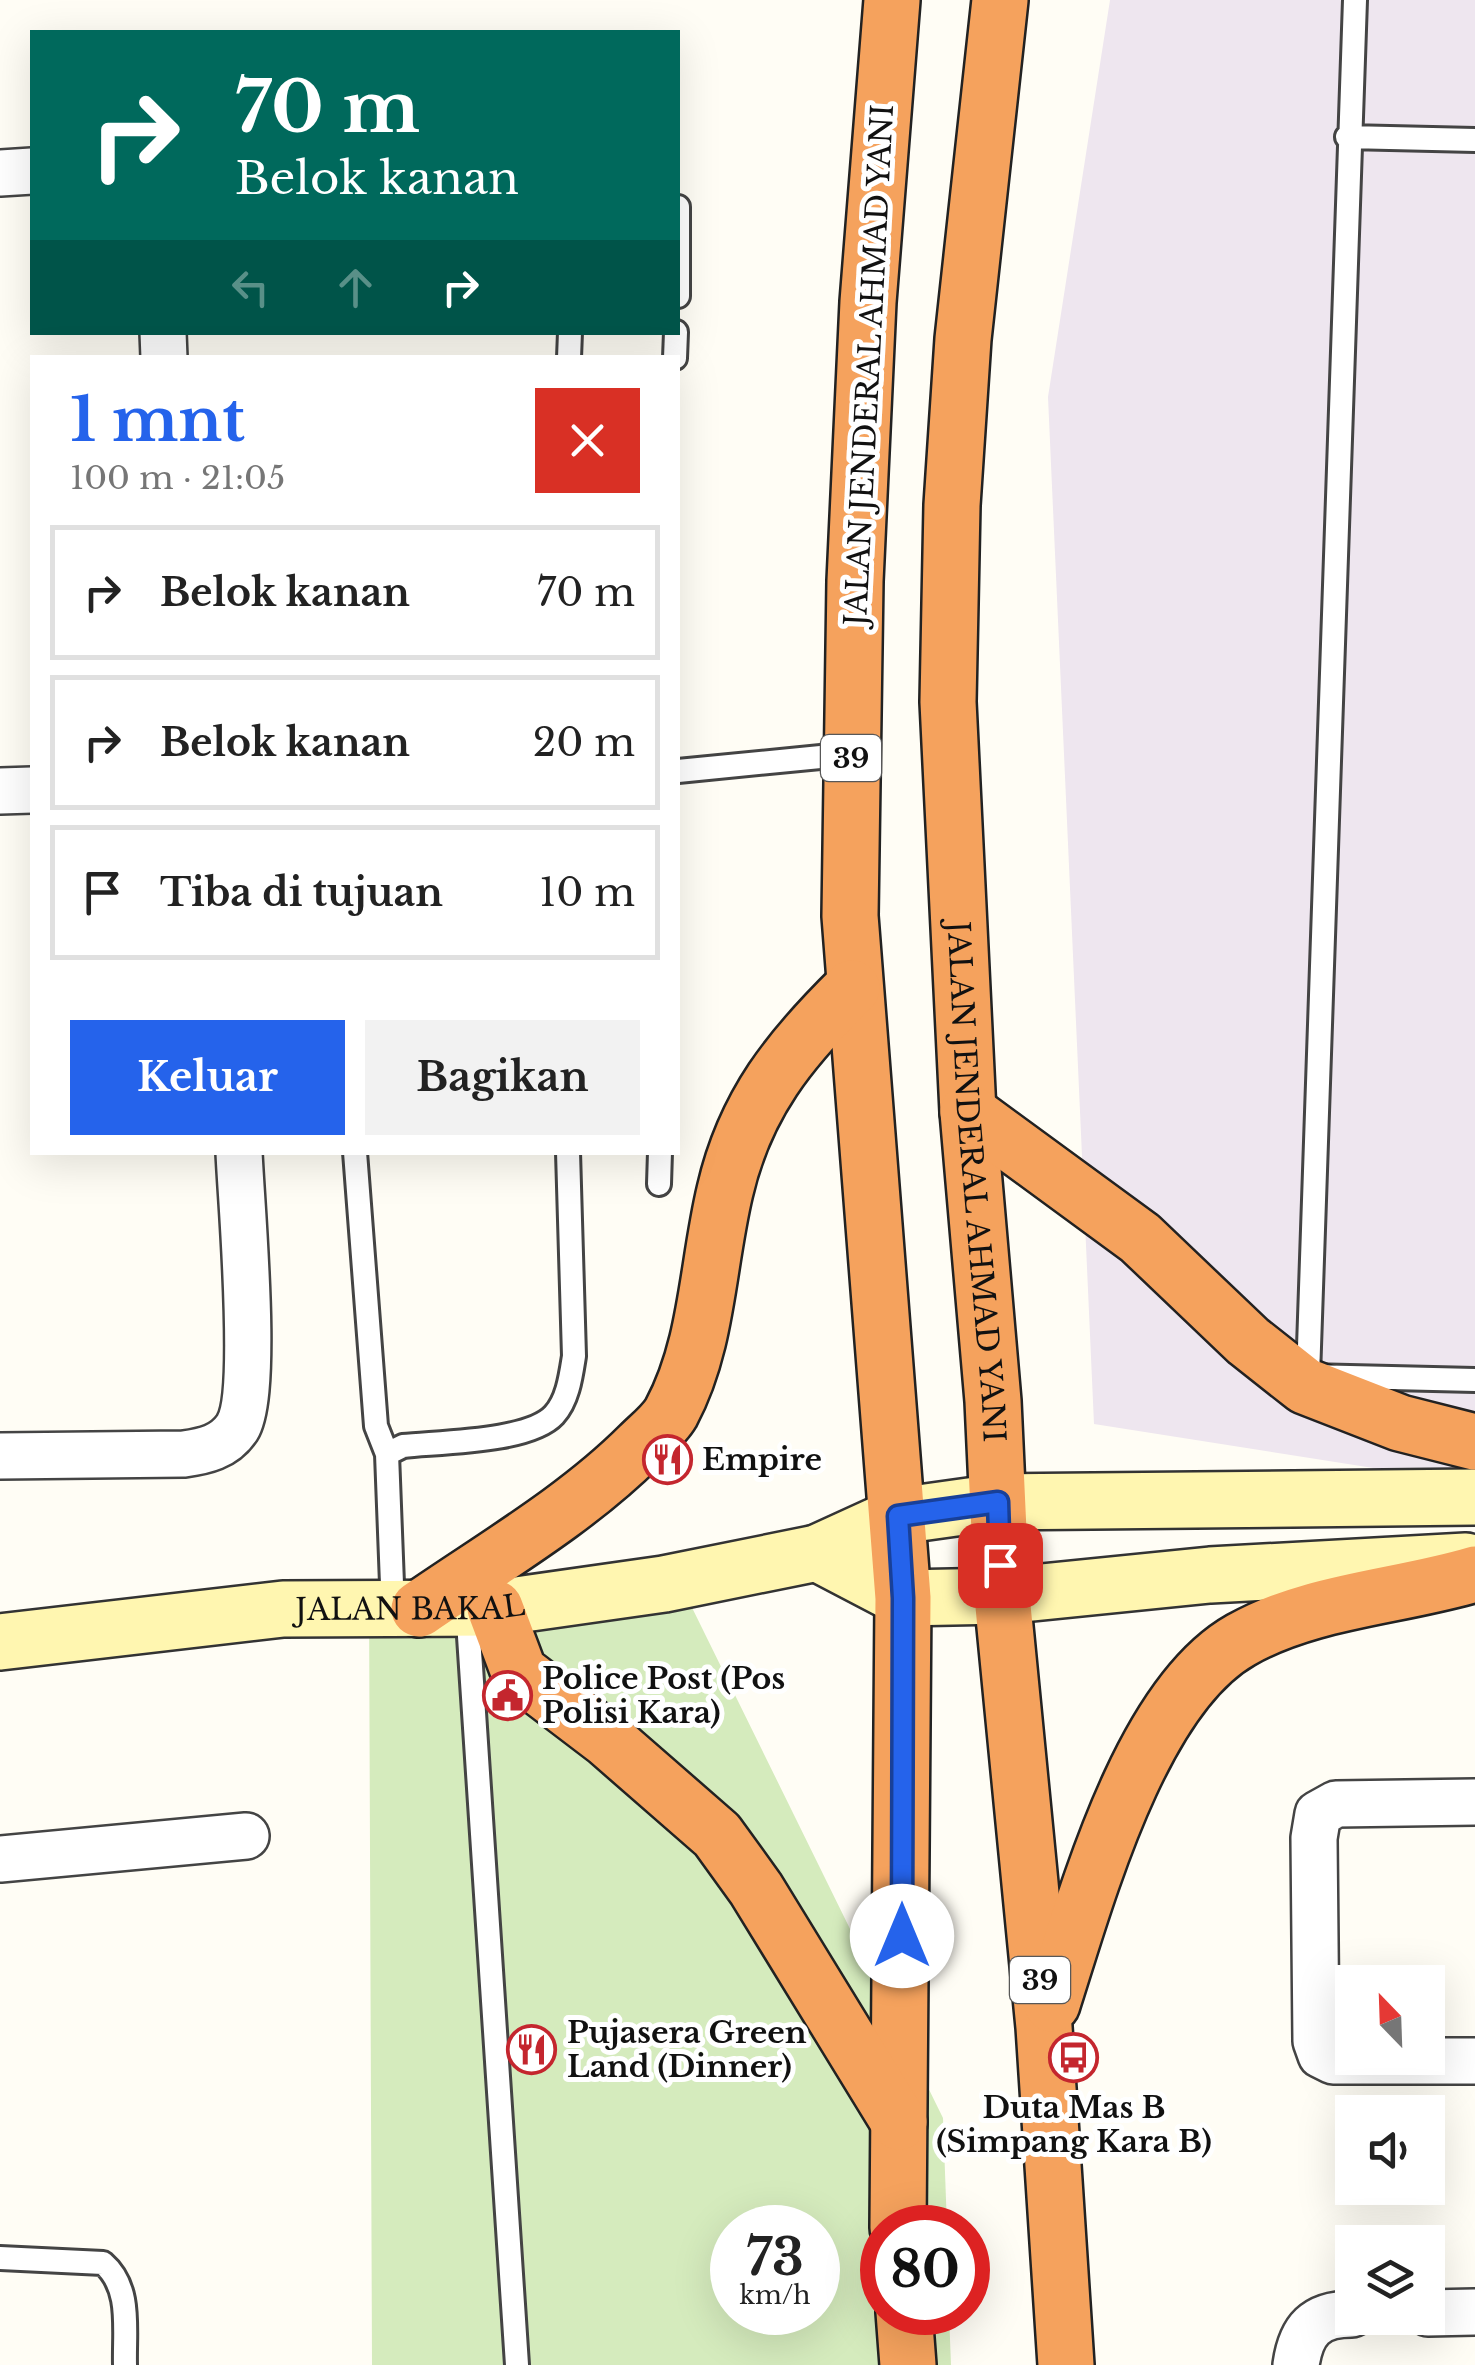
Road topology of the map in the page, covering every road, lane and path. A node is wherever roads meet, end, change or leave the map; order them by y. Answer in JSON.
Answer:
{"nodes":[{"id":1,"x":892,"y":0,"type":"edge"},
{"id":2,"x":1000,"y":0,"type":"edge"},
{"id":3,"x":1355,"y":0,"type":"edge"},
{"id":4,"x":1347,"y":137,"type":"junction"},
{"id":5,"x":1475,"y":140,"type":"edge"},
{"id":6,"x":30,"y":171,"type":"edge"},
{"id":7,"x":0,"y":172,"type":"edge"},
{"id":8,"x":852,"y":754,"type":"junction"},
{"id":9,"x":680,"y":771,"type":"edge"},
{"id":10,"x":30,"y":790,"type":"edge"},
{"id":11,"x":0,"y":791,"type":"edge"},
{"id":12,"x":852,"y":988,"type":"junction"},
{"id":13,"x":968,"y":1112,"type":"junction"},
{"id":14,"x":240,"y":1155,"type":"edge"},
{"id":15,"x":355,"y":1155,"type":"edge"},
{"id":16,"x":568,"y":1155,"type":"edge"},
{"id":17,"x":660,"y":1155,"type":"edge"},
{"id":18,"x":659,"y":1184,"type":"dead end"},
{"id":19,"x":1475,"y":1380,"type":"edge"},
{"id":20,"x":1475,"y":1442,"type":"edge"},
{"id":21,"x":388,"y":1454,"type":"junction"},
{"id":22,"x":0,"y":1456,"type":"edge"},
{"id":23,"x":1475,"y":1497,"type":"edge"},
{"id":24,"x":998,"y":1502,"type":"junction"},
{"id":25,"x":898,"y":1516,"type":"junction"},
{"id":26,"x":817,"y":1553,"type":"junction"},
{"id":27,"x":1475,"y":1560,"type":"edge"},
{"id":28,"x":1475,"y":1574,"type":"edge"},
{"id":29,"x":1002,"y":1596,"type":"junction"},
{"id":30,"x":903,"y":1598,"type":"junction"},
{"id":31,"x":444,"y":1608,"type":"junction"},
{"id":32,"x":0,"y":1642,"type":"edge"},
{"id":33,"x":1475,"y":1802,"type":"edge"},
{"id":34,"x":246,"y":1836,"type":"dead end"},
{"id":35,"x":0,"y":1859,"type":"edge"},
{"id":36,"x":1044,"y":2027,"type":"junction"},
{"id":37,"x":1475,"y":2061,"type":"edge"},
{"id":38,"x":901,"y":2124,"type":"junction"},
{"id":39,"x":899,"y":2205,"type":"edge"},
{"id":40,"x":0,"y":2258,"type":"edge"},
{"id":41,"x":1445,"y":2312,"type":"edge"},
{"id":42,"x":1475,"y":2312,"type":"edge"},
{"id":43,"x":1335,"y":2314,"type":"edge"},
{"id":44,"x":906,"y":2335,"type":"edge"},
{"id":45,"x":125,"y":2365,"type":"edge"},
{"id":46,"x":517,"y":2365,"type":"edge"},
{"id":47,"x":908,"y":2365,"type":"edge"},
{"id":48,"x":1066,"y":2365,"type":"edge"},
{"id":49,"x":1296,"y":2365,"type":"edge"}],
"edges":[{"from":1,"to":8,"type":"highway","name":"JALAN JENDERAL AHMAD YANI","number":"39"},
{"from":2,"to":13,"type":"highway","name":"JALAN JENDERAL AHMAD YANI","number":"39"},
{"from":3,"to":4,"type":"lane"},
{"from":4,"to":5,"type":"lane"},
{"from":4,"to":19,"type":"lane"},
{"from":6,"to":7,"type":"street"},
{"from":8,"to":9,"type":"lane"},
{"from":8,"to":12,"type":"highway","name":"JALAN JENDERAL AHMAD YANI","number":"39"},
{"from":10,"to":11,"type":"street"},
{"from":12,"to":25,"type":"highway","name":"JALAN JENDERAL AHMAD YANI","number":"39"},
{"from":12,"to":31,"type":"highway"},
{"from":13,"to":20,"type":"highway"},
{"from":13,"to":24,"type":"highway","name":"JALAN JENDERAL AHMAD YANI","number":"39"},
{"from":14,"to":22,"type":"street"},
{"from":15,"to":21,"type":"lane"},
{"from":16,"to":21,"type":"lane"},
{"from":17,"to":18,"type":"lane"},
{"from":21,"to":31,"type":"lane"},
{"from":23,"to":24,"type":"street","name":"JALAN BAKAL"},
{"from":24,"to":25,"type":"street","name":"JALAN BAKAL"},
{"from":24,"to":29,"type":"highway","name":"JALAN JENDERAL AHMAD YANI","number":"39"},
{"from":25,"to":26,"type":"street","name":"JALAN BAKAL"},
{"from":25,"to":30,"type":"highway","name":"JALAN JENDERAL AHMAD YANI","number":"39"},
{"from":26,"to":30,"type":"street"},
{"from":26,"to":31,"type":"street","name":"JALAN BAKAL"},
{"from":27,"to":29,"type":"street"},
{"from":28,"to":36,"type":"highway"},
{"from":29,"to":30,"type":"street"},
{"from":29,"to":36,"type":"highway","name":"JALAN JENDERAL AHMAD YANI","number":"39"},
{"from":30,"to":38,"type":"highway","name":"JALAN JENDERAL AHMAD YANI","number":"39"},
{"from":31,"to":32,"type":"street","name":"JALAN BAKAL"},
{"from":31,"to":38,"type":"highway"},
{"from":31,"to":46,"type":"lane"},
{"from":33,"to":37,"type":"street"},
{"from":34,"to":35,"type":"street"},
{"from":36,"to":48,"type":"highway","name":"JALAN JENDERAL AHMAD YANI","number":"39"},
{"from":38,"to":39,"type":"highway","name":"JALAN JENDERAL AHMAD YANI","number":"39"},
{"from":40,"to":45,"type":"lane"},
{"from":41,"to":42,"type":"street"},
{"from":43,"to":49,"type":"street"},
{"from":44,"to":47,"type":"highway"}]}
